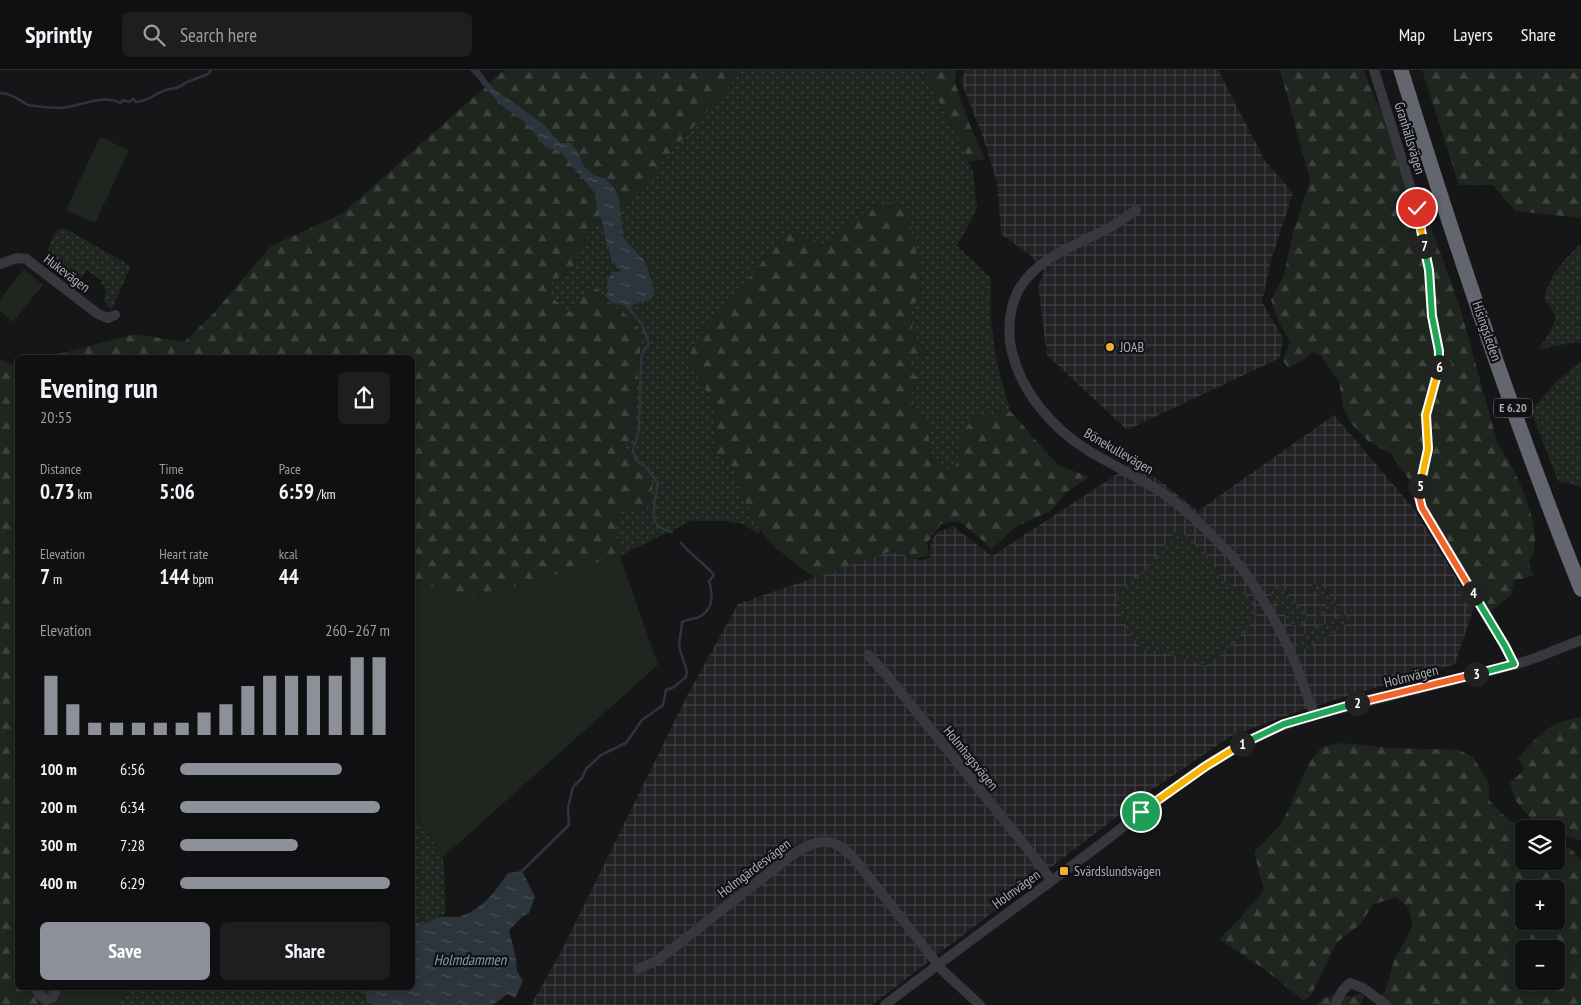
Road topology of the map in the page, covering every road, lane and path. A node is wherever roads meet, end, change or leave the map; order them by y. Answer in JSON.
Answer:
{"nodes":[{"id":1,"x":1374,"y":70,"type":"edge"},
{"id":2,"x":1401,"y":70,"type":"edge"},
{"id":3,"x":1136,"y":210,"type":"dead end"},
{"id":4,"x":0,"y":264,"type":"edge"},
{"id":5,"x":115,"y":315,"type":"dead end"},
{"id":6,"x":1581,"y":589,"type":"edge"},
{"id":7,"x":1581,"y":640,"type":"edge"},
{"id":8,"x":868,"y":655,"type":"dead end"},
{"id":9,"x":1514,"y":664,"type":"junction"},
{"id":10,"x":1315,"y":715,"type":"junction"},
{"id":11,"x":1051,"y":880,"type":"junction"},
{"id":12,"x":938,"y":963,"type":"junction"},
{"id":13,"x":638,"y":969,"type":"dead end"},
{"id":14,"x":37,"y":990,"type":"edge"},
{"id":15,"x":56,"y":990,"type":"edge"},
{"id":16,"x":885,"y":1005,"type":"edge"},
{"id":17,"x":980,"y":1005,"type":"edge"},
{"id":18,"x":1335,"y":1005,"type":"edge"},
{"id":19,"x":1386,"y":1005,"type":"edge"}],
"edges":[{"from":1,"to":9,"type":"street","name":"Granhällsvägen"},
{"from":2,"to":6,"type":"highway","name":"Hisingsleden","number":"E 6.20"},
{"from":3,"to":10,"type":"street","name":"Bönekullevägen"},
{"from":4,"to":5,"type":"street","name":"Hukevägen"},
{"from":7,"to":9,"type":"street","name":"Holmvägen"},
{"from":8,"to":11,"type":"street","name":"Holmhagsvägen"},
{"from":9,"to":10,"type":"street","name":"Holmvägen"},
{"from":10,"to":11,"type":"street","name":"Holmvägen"},
{"from":11,"to":12,"type":"street","name":"Holmvägen"},
{"from":12,"to":13,"type":"street","name":"Holmgärdesvägen"},
{"from":12,"to":16,"type":"street","name":"Holmvägen"},
{"from":12,"to":17,"type":"street","name":"Holmgärdesvägen"},
{"from":14,"to":15,"type":"street"},
{"from":18,"to":19,"type":"street"}]}
